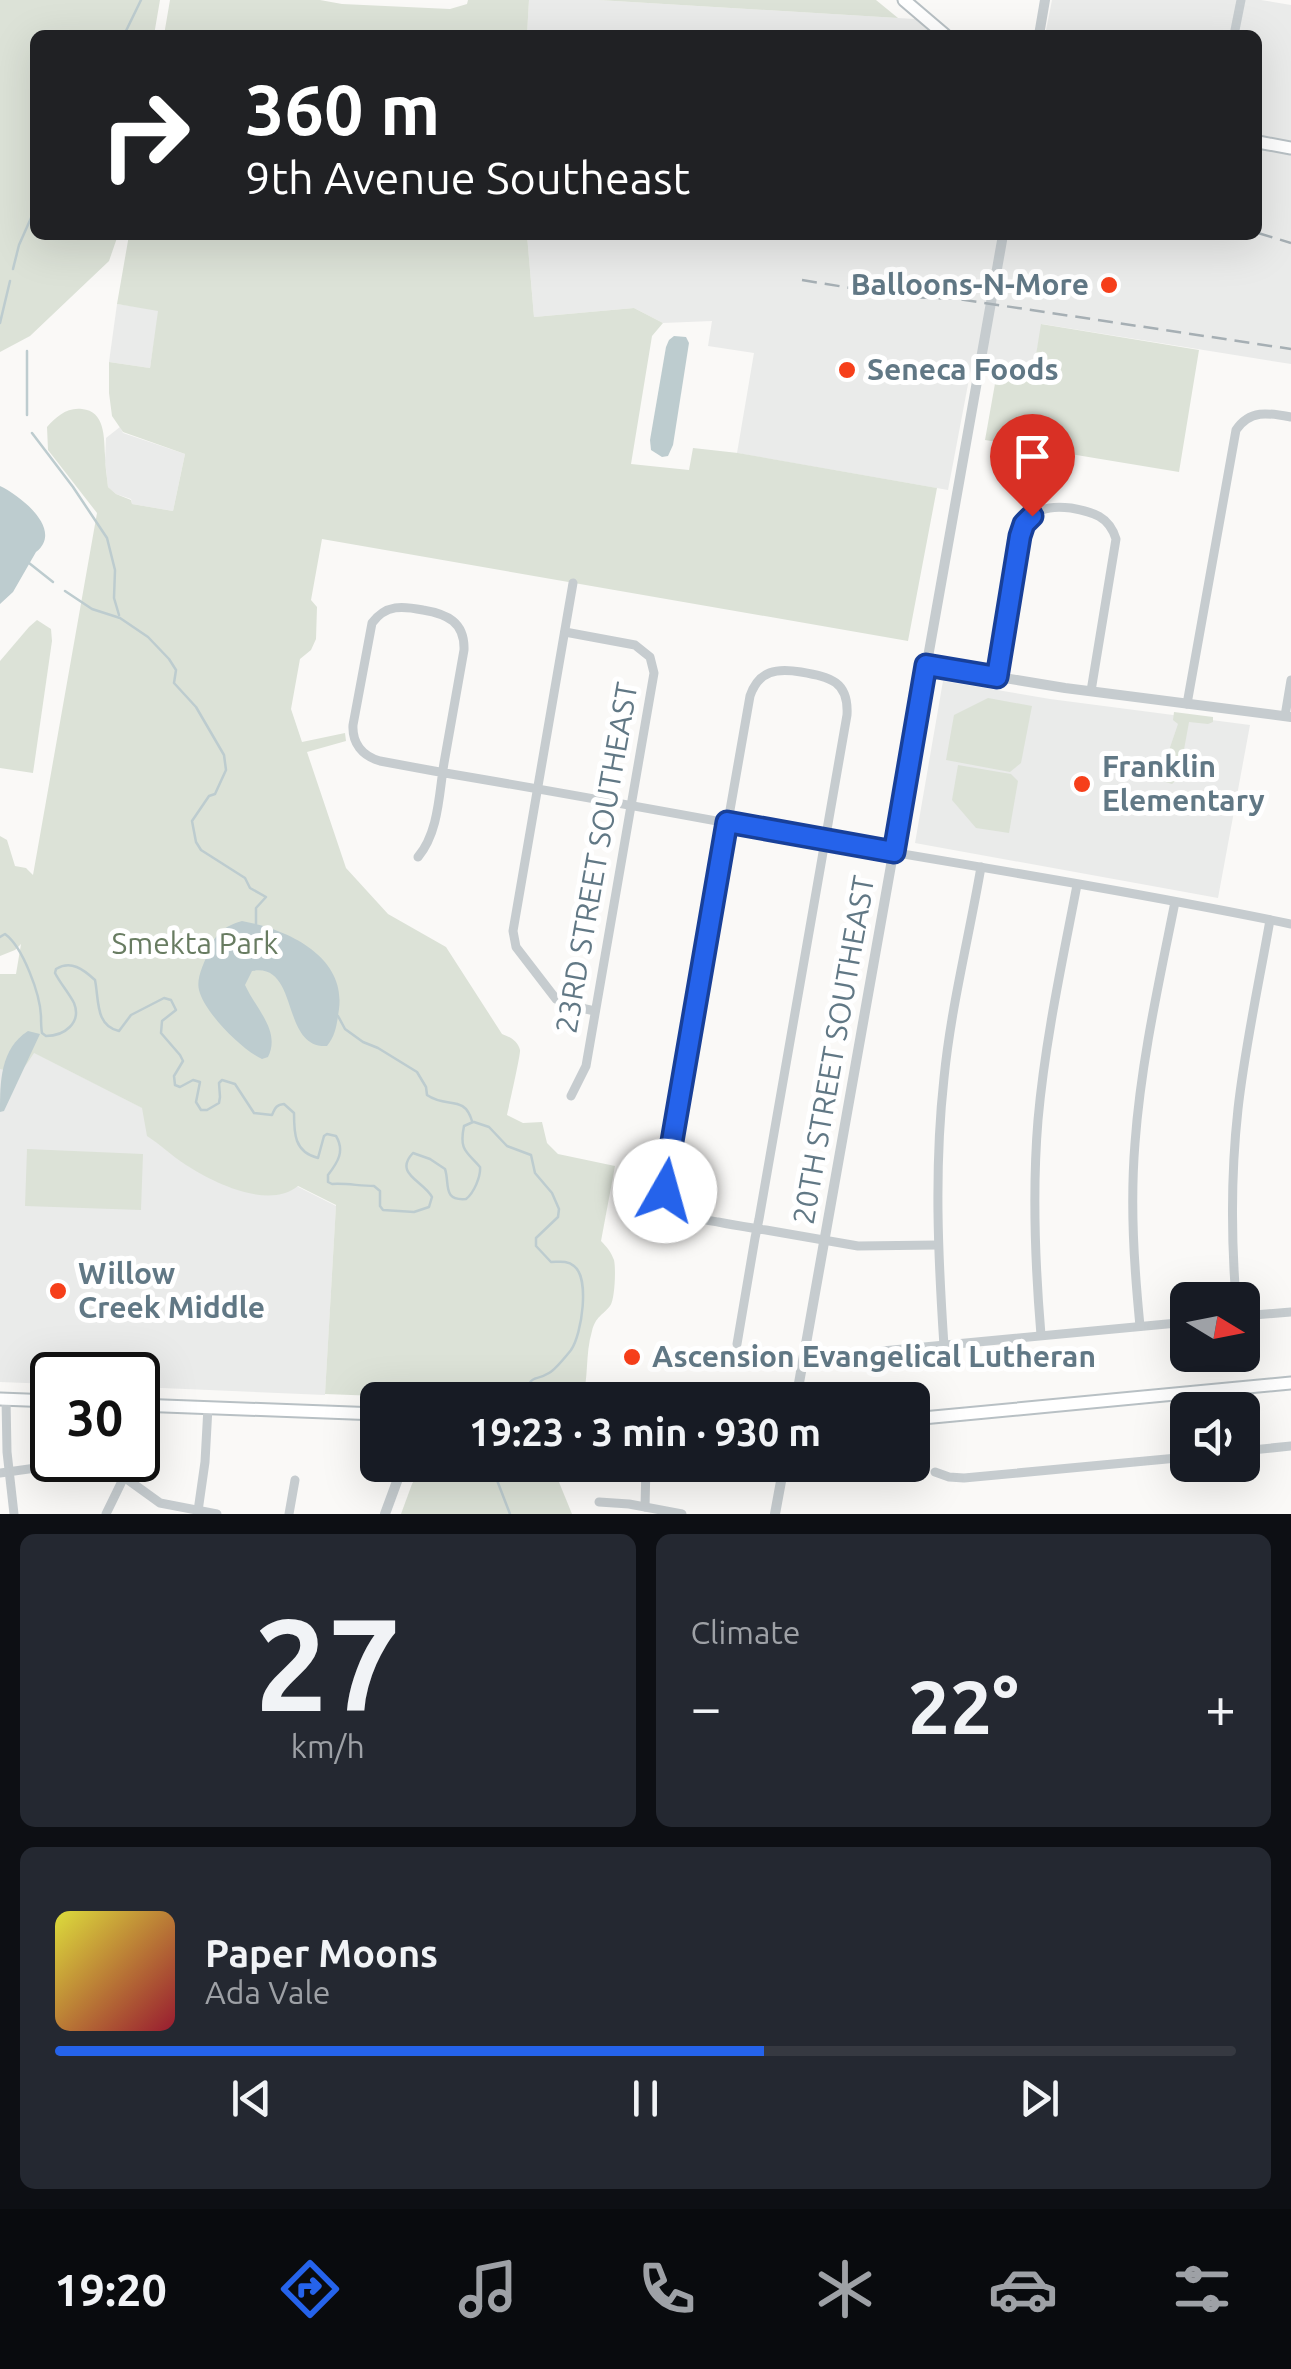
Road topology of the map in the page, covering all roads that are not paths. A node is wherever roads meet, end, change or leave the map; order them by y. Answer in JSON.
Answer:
{"nodes":[{"id":1,"x":904,"y":0,"type":"edge"},
{"id":2,"x":924,"y":0,"type":"edge"},
{"id":3,"x":1045,"y":0,"type":"edge"},
{"id":4,"x":1240,"y":0,"type":"edge"},
{"id":5,"x":920,"y":14,"type":"junction"},
{"id":6,"x":939,"y":30,"type":"edge"},
{"id":7,"x":1040,"y":30,"type":"edge"},
{"id":8,"x":1235,"y":30,"type":"edge"},
{"id":9,"x":1262,"y":143,"type":"edge"},
{"id":10,"x":1291,"y":148,"type":"edge"},
{"id":11,"x":1001,"y":240,"type":"edge"},
{"id":12,"x":1289,"y":416,"type":"edge"},
{"id":13,"x":573,"y":583,"type":"dead end"},
{"id":14,"x":564,"y":632,"type":"junction"},
{"id":15,"x":926,"y":665,"type":"junction"},
{"id":16,"x":997,"y":677,"type":"junction"},
{"id":17,"x":1291,"y":680,"type":"edge"},
{"id":18,"x":1091,"y":691,"type":"junction"},
{"id":19,"x":1188,"y":704,"type":"junction"},
{"id":20,"x":1288,"y":717,"type":"edge"},
{"id":21,"x":442,"y":772,"type":"junction"},
{"id":22,"x":537,"y":788,"type":"junction"},
{"id":23,"x":632,"y":805,"type":"junction"},
{"id":24,"x":727,"y":822,"type":"junction"},
{"id":25,"x":825,"y":840,"type":"junction"},
{"id":26,"x":894,"y":852,"type":"junction"},
{"id":27,"x":418,"y":856,"type":"dead end"},
{"id":28,"x":981,"y":866,"type":"junction"},
{"id":29,"x":1077,"y":885,"type":"junction"},
{"id":30,"x":1175,"y":902,"type":"junction"},
{"id":31,"x":1270,"y":920,"type":"junction"},
{"id":32,"x":1291,"y":924,"type":"edge"},
{"id":33,"x":595,"y":1011,"type":"junction"},
{"id":34,"x":571,"y":1096,"type":"dead end"},
{"id":35,"x":757,"y":1229,"type":"junction"},
{"id":36,"x":826,"y":1241,"type":"junction"},
{"id":37,"x":937,"y":1245,"type":"junction"},
{"id":38,"x":1235,"y":1282,"type":"edge"},
{"id":39,"x":1291,"y":1312,"type":"edge"},
{"id":40,"x":1260,"y":1315,"type":"edge"},
{"id":41,"x":1170,"y":1324,"type":"edge"},
{"id":42,"x":1140,"y":1326,"type":"junction"},
{"id":43,"x":1042,"y":1335,"type":"junction"},
{"id":44,"x":736,"y":1344,"type":"dead end"},
{"id":45,"x":944,"y":1346,"type":"junction"},
{"id":46,"x":882,"y":1352,"type":"dead end"},
{"id":47,"x":799,"y":1382,"type":"edge"},
{"id":48,"x":1291,"y":1383,"type":"edge"},
{"id":49,"x":3,"y":1399,"type":"edge"},
{"id":50,"x":30,"y":1400,"type":"edge"},
{"id":51,"x":160,"y":1405,"type":"edge"},
{"id":52,"x":208,"y":1407,"type":"junction"},
{"id":53,"x":360,"y":1413,"type":"edge"},
{"id":54,"x":930,"y":1417,"type":"edge"},
{"id":55,"x":1291,"y":1446,"type":"edge"},
{"id":56,"x":1260,"y":1449,"type":"edge"},
{"id":57,"x":1170,"y":1459,"type":"edge"},
{"id":58,"x":30,"y":1469,"type":"edge"},
{"id":59,"x":5,"y":1472,"type":"edge"},
{"id":60,"x":935,"y":1472,"type":"dead end"},
{"id":61,"x":295,"y":1480,"type":"dead end"},
{"id":62,"x":122,"y":1482,"type":"edge"},
{"id":63,"x":130,"y":1482,"type":"edge"},
{"id":64,"x":397,"y":1482,"type":"edge"},
{"id":65,"x":646,"y":1482,"type":"edge"},
{"id":66,"x":781,"y":1482,"type":"edge"},
{"id":67,"x":600,"y":1502,"type":"dead end"},
{"id":68,"x":646,"y":1507,"type":"junction"},
{"id":69,"x":198,"y":1511,"type":"junction"},
{"id":70,"x":14,"y":1514,"type":"edge"},
{"id":71,"x":106,"y":1514,"type":"edge"},
{"id":72,"x":217,"y":1514,"type":"edge"},
{"id":73,"x":289,"y":1514,"type":"edge"},
{"id":74,"x":385,"y":1514,"type":"edge"},
{"id":75,"x":682,"y":1514,"type":"edge"},
{"id":76,"x":775,"y":1514,"type":"edge"}],
"edges":[{"from":1,"to":5,"type":"main road"},
{"from":2,"to":5,"type":"street"},
{"from":3,"to":7,"type":"street"},
{"from":4,"to":8,"type":"street"},
{"from":5,"to":6,"type":"main road"},
{"from":9,"to":10,"type":"main road"},
{"from":11,"to":15,"type":"street","name":"20TH STREET SOUTHEAST"},
{"from":12,"to":19,"type":"street"},
{"from":13,"to":14,"type":"street"},
{"from":14,"to":22,"type":"street"},
{"from":14,"to":23,"type":"street","name":"23RD STREET SOUTHEAST"},
{"from":15,"to":16,"type":"street"},
{"from":15,"to":26,"type":"street","name":"20TH STREET SOUTHEAST"},
{"from":16,"to":18,"type":"street"},
{"from":16,"to":18,"type":"street"},
{"from":17,"to":20,"type":"street"},
{"from":18,"to":19,"type":"street"},
{"from":19,"to":20,"type":"street"},
{"from":21,"to":21,"type":"street"},
{"from":21,"to":22,"type":"street"},
{"from":21,"to":27,"type":"street"},
{"from":22,"to":23,"type":"street"},
{"from":22,"to":33,"type":"street"},
{"from":23,"to":24,"type":"street"},
{"from":23,"to":33,"type":"street","name":"23RD STREET SOUTHEAST"},
{"from":24,"to":25,"type":"street"},
{"from":24,"to":25,"type":"street"},
{"from":24,"to":35,"type":"street"},
{"from":25,"to":26,"type":"street"},
{"from":25,"to":35,"type":"street"},
{"from":26,"to":28,"type":"street"},
{"from":26,"to":36,"type":"street","name":"20TH STREET SOUTHEAST"},
{"from":28,"to":29,"type":"street"},
{"from":28,"to":37,"type":"street"},
{"from":29,"to":30,"type":"street"},
{"from":29,"to":43,"type":"street"},
{"from":30,"to":31,"type":"street"},
{"from":30,"to":42,"type":"street"},
{"from":31,"to":32,"type":"street"},
{"from":31,"to":38,"type":"street"},
{"from":33,"to":34,"type":"street","name":"23RD STREET SOUTHEAST"},
{"from":35,"to":36,"type":"street"},
{"from":35,"to":44,"type":"street"},
{"from":36,"to":37,"type":"street"},
{"from":36,"to":47,"type":"street","name":"20TH STREET SOUTHEAST"},
{"from":37,"to":45,"type":"street"},
{"from":39,"to":40,"type":"street"},
{"from":41,"to":42,"type":"street"},
{"from":42,"to":43,"type":"street"},
{"from":43,"to":45,"type":"street"},
{"from":45,"to":46,"type":"street"},
{"from":48,"to":54,"type":"main road"},
{"from":49,"to":50,"type":"main road"},
{"from":49,"to":59,"type":"street"},
{"from":51,"to":52,"type":"main road"},
{"from":52,"to":53,"type":"main road"},
{"from":52,"to":69,"type":"street"},
{"from":55,"to":56,"type":"street"},
{"from":57,"to":60,"type":"street"},
{"from":58,"to":59,"type":"street"},
{"from":59,"to":70,"type":"street"},
{"from":61,"to":73,"type":"street"},
{"from":62,"to":71,"type":"street"},
{"from":63,"to":69,"type":"street"},
{"from":64,"to":74,"type":"street"},
{"from":65,"to":68,"type":"street"},
{"from":66,"to":76,"type":"street"},
{"from":67,"to":68,"type":"street"},
{"from":68,"to":75,"type":"street"},
{"from":69,"to":72,"type":"street"}]}
